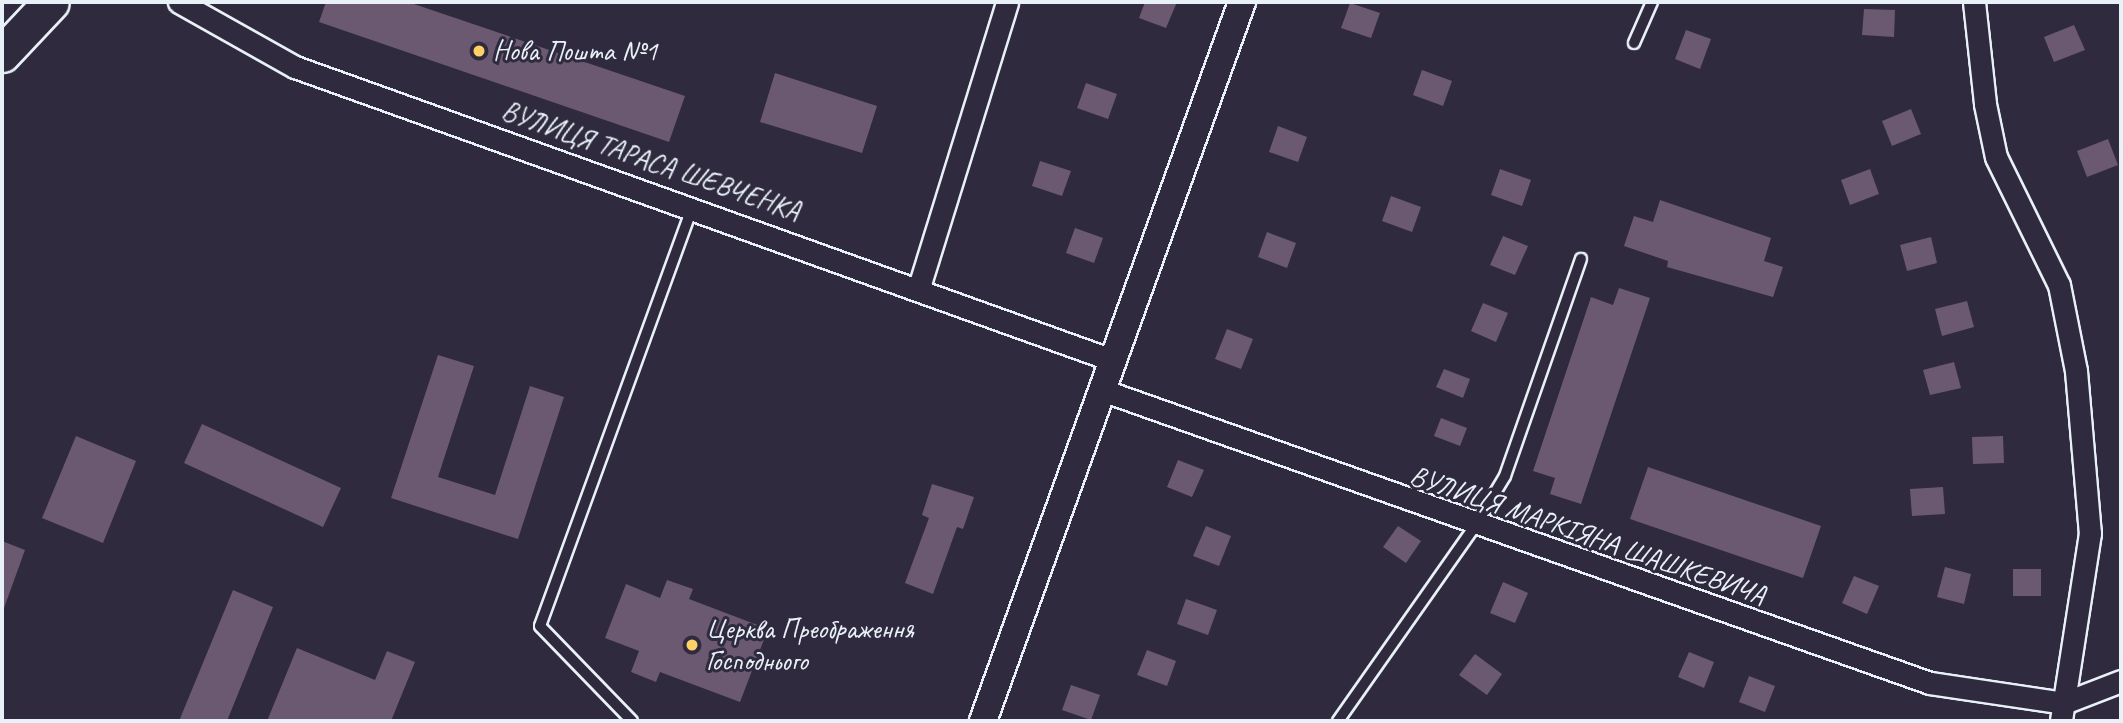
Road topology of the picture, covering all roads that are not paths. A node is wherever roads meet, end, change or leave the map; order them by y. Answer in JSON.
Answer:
{"nodes":[{"id":1,"x":51,"y":2,"type":"edge"},
{"id":2,"x":179,"y":2,"type":"edge"},
{"id":3,"x":1007,"y":2,"type":"edge"},
{"id":4,"x":1242,"y":2,"type":"edge"},
{"id":5,"x":1652,"y":2,"type":"edge"},
{"id":6,"x":1974,"y":2,"type":"edge"},
{"id":7,"x":1634,"y":43,"type":"dead end"},
{"id":8,"x":2,"y":54,"type":"edge"},
{"id":9,"x":691,"y":211,"type":"junction"},
{"id":10,"x":1581,"y":259,"type":"dead end"},
{"id":11,"x":919,"y":287,"type":"junction"},
{"id":12,"x":1112,"y":360,"type":"junction"},
{"id":13,"x":1102,"y":390,"type":"junction"},
{"id":14,"x":1475,"y":526,"type":"junction"},
{"id":15,"x":2121,"y":681,"type":"edge"},
{"id":16,"x":2063,"y":712,"type":"edge"},
{"id":17,"x":632,"y":721,"type":"edge"},
{"id":18,"x":983,"y":721,"type":"edge"},
{"id":19,"x":1338,"y":721,"type":"edge"}],
"edges":[{"from":1,"to":8,"type":"highway"},
{"from":2,"to":9,"type":"street","name":"ВУЛИЦЯ ТАРАСА ШЕВЧЕНКА"},
{"from":3,"to":11,"type":"street"},
{"from":4,"to":12,"type":"street"},
{"from":5,"to":7,"type":"lane"},
{"from":6,"to":16,"type":"street"},
{"from":9,"to":11,"type":"street","name":"ВУЛИЦЯ ТАРАСА ШЕВЧЕНКА"},
{"from":9,"to":17,"type":"lane"},
{"from":10,"to":14,"type":"lane"},
{"from":11,"to":12,"type":"street","name":"ВУЛИЦЯ ТАРАСА ШЕВЧЕНКА"},
{"from":12,"to":13,"type":"street"},
{"from":13,"to":14,"type":"street","name":"ВУЛИЦЯ МАРКІЯНА ШАШКЕВИЧА"},
{"from":13,"to":18,"type":"street"},
{"from":14,"to":16,"type":"street","name":"ВУЛИЦЯ МАРКІЯНА ШАШКЕВИЧА"},
{"from":14,"to":19,"type":"lane"},
{"from":15,"to":16,"type":"street"}]}
